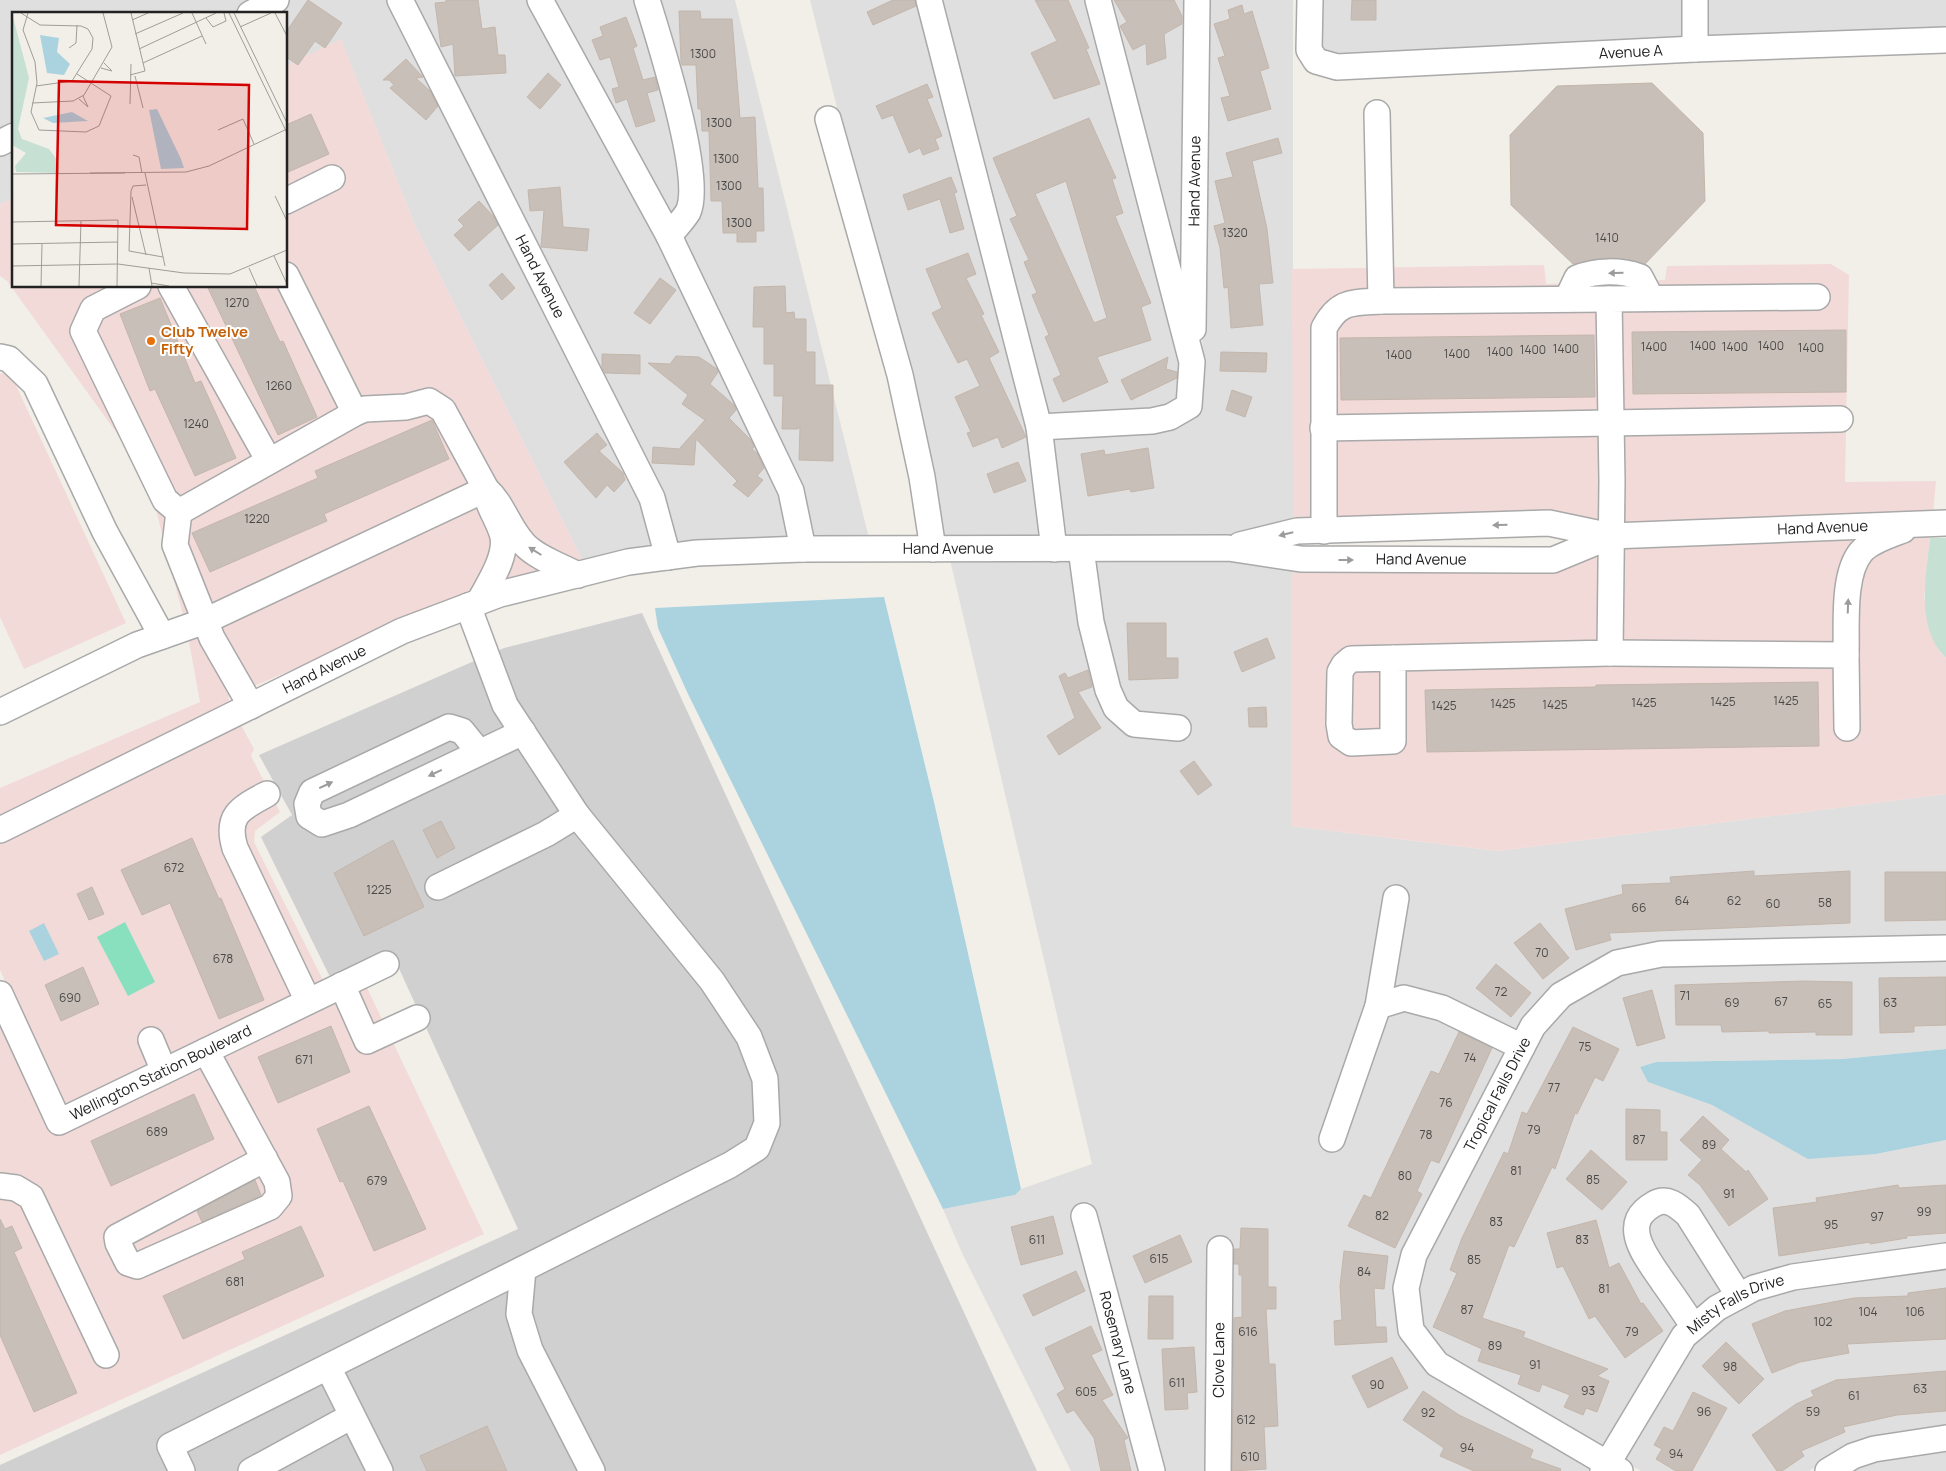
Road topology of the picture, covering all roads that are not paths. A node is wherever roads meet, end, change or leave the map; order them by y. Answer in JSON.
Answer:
{"nodes":[{"id":1,"x":276,"y":0,"type":"edge"},
{"id":2,"x":400,"y":0,"type":"edge"},
{"id":3,"x":540,"y":0,"type":"edge"},
{"id":4,"x":647,"y":0,"type":"edge"},
{"id":5,"x":929,"y":0,"type":"edge"},
{"id":6,"x":1098,"y":0,"type":"edge"},
{"id":7,"x":1197,"y":0,"type":"edge"},
{"id":8,"x":1310,"y":0,"type":"edge"},
{"id":9,"x":1695,"y":0,"type":"edge"},
{"id":10,"x":254,"y":12,"type":"edge"},
{"id":11,"x":1946,"y":40,"type":"edge"},
{"id":12,"x":1695,"y":50,"type":"junction"},
{"id":13,"x":1377,"y":113,"type":"dead end"},
{"id":14,"x":828,"y":119,"type":"dead end"},
{"id":15,"x":12,"y":137,"type":"edge"},
{"id":16,"x":0,"y":143,"type":"edge"},
{"id":17,"x":332,"y":178,"type":"dead end"},
{"id":18,"x":288,"y":200,"type":"edge"},
{"id":19,"x":669,"y":236,"type":"junction"},
{"id":20,"x":288,"y":279,"type":"edge"},
{"id":21,"x":134,"y":288,"type":"edge"},
{"id":22,"x":172,"y":288,"type":"edge"},
{"id":23,"x":1817,"y":297,"type":"dead end"},
{"id":24,"x":1651,"y":298,"type":"junction"},
{"id":25,"x":1567,"y":299,"type":"junction"},
{"id":26,"x":1609,"y":299,"type":"junction"},
{"id":27,"x":1381,"y":301,"type":"junction"},
{"id":28,"x":0,"y":357,"type":"edge"},
{"id":29,"x":1192,"y":362,"type":"junction"},
{"id":30,"x":355,"y":413,"type":"junction"},
{"id":31,"x":1840,"y":419,"type":"dead end"},
{"id":32,"x":1610,"y":422,"type":"junction"},
{"id":33,"x":1039,"y":427,"type":"junction"},
{"id":34,"x":1323,"y":428,"type":"junction"},
{"id":35,"x":269,"y":462,"type":"junction"},
{"id":36,"x":486,"y":489,"type":"junction"},
{"id":37,"x":179,"y":512,"type":"junction"},
{"id":38,"x":1946,"y":523,"type":"edge"},
{"id":39,"x":1914,"y":524,"type":"junction"},
{"id":40,"x":1324,"y":531,"type":"junction"},
{"id":41,"x":1611,"y":536,"type":"junction"},
{"id":42,"x":1228,"y":548,"type":"junction"},
{"id":43,"x":803,"y":549,"type":"junction"},
{"id":44,"x":933,"y":549,"type":"junction"},
{"id":45,"x":1054,"y":549,"type":"junction"},
{"id":46,"x":1081,"y":549,"type":"junction"},
{"id":47,"x":668,"y":557,"type":"junction"},
{"id":48,"x":578,"y":575,"type":"junction"},
{"id":49,"x":473,"y":604,"type":"junction"},
{"id":50,"x":205,"y":621,"type":"junction"},
{"id":51,"x":162,"y":636,"type":"junction"},
{"id":52,"x":1610,"y":653,"type":"junction"},
{"id":53,"x":1846,"y":655,"type":"junction"},
{"id":54,"x":1392,"y":658,"type":"dead end"},
{"id":55,"x":251,"y":706,"type":"junction"},
{"id":56,"x":0,"y":712,"type":"edge"},
{"id":57,"x":1178,"y":728,"type":"dead end"},
{"id":58,"x":1847,"y":728,"type":"dead end"},
{"id":59,"x":523,"y":732,"type":"junction"},
{"id":60,"x":479,"y":752,"type":"junction"},
{"id":61,"x":267,"y":794,"type":"dead end"},
{"id":62,"x":577,"y":815,"type":"junction"},
{"id":63,"x":0,"y":830,"type":"edge"},
{"id":64,"x":438,"y":887,"type":"dead end"},
{"id":65,"x":1396,"y":898,"type":"dead end"},
{"id":66,"x":1946,"y":948,"type":"edge"},
{"id":67,"x":386,"y":964,"type":"dead end"},
{"id":68,"x":342,"y":985,"type":"junction"},
{"id":69,"x":0,"y":994,"type":"edge"},
{"id":70,"x":308,"y":1001,"type":"junction"},
{"id":71,"x":1375,"y":1012,"type":"junction"},
{"id":72,"x":417,"y":1018,"type":"dead end"},
{"id":73,"x":151,"y":1040,"type":"dead end"},
{"id":74,"x":1522,"y":1047,"type":"junction"},
{"id":75,"x":206,"y":1051,"type":"junction"},
{"id":76,"x":164,"y":1071,"type":"junction"},
{"id":77,"x":1332,"y":1139,"type":"dead end"},
{"id":78,"x":265,"y":1159,"type":"junction"},
{"id":79,"x":0,"y":1186,"type":"edge"},
{"id":80,"x":1084,"y":1216,"type":"dead end"},
{"id":81,"x":1220,"y":1249,"type":"dead end"},
{"id":82,"x":1946,"y":1256,"type":"edge"},
{"id":83,"x":523,"y":1269,"type":"junction"},
{"id":84,"x":1739,"y":1296,"type":"junction"},
{"id":85,"x":1694,"y":1327,"type":"junction"},
{"id":86,"x":106,"y":1355,"type":"dead end"},
{"id":87,"x":328,"y":1367,"type":"junction"},
{"id":88,"x":352,"y":1416,"type":"junction"},
{"id":89,"x":1946,"y":1438,"type":"edge"},
{"id":90,"x":1610,"y":1469,"type":"edge"},
{"id":91,"x":182,"y":1471,"type":"edge"},
{"id":92,"x":251,"y":1471,"type":"edge"},
{"id":93,"x":380,"y":1471,"type":"edge"},
{"id":94,"x":592,"y":1471,"type":"edge"},
{"id":95,"x":1152,"y":1471,"type":"edge"},
{"id":96,"x":1218,"y":1471,"type":"edge"},
{"id":97,"x":1828,"y":1471,"type":"edge"}],
"edges":[{"from":1,"to":10,"type":"street"},
{"from":2,"to":47,"type":"street","name":"Hand Avenue"},
{"from":3,"to":19,"type":"street"},
{"from":4,"to":19,"type":"street"},
{"from":5,"to":33,"type":"street"},
{"from":6,"to":29,"type":"street"},
{"from":7,"to":29,"type":"street","name":"Hand Avenue"},
{"from":8,"to":12,"type":"street","name":"Avenue A"},
{"from":9,"to":12,"type":"street"},
{"from":11,"to":12,"type":"street","name":"Avenue A"},
{"from":13,"to":27,"type":"street"},
{"from":14,"to":44,"type":"street"},
{"from":15,"to":16,"type":"street"},
{"from":17,"to":18,"type":"street"},
{"from":19,"to":43,"type":"street"},
{"from":20,"to":30,"type":"street"},
{"from":21,"to":37,"type":"street"},
{"from":22,"to":35,"type":"street"},
{"from":23,"to":24,"type":"street"},
{"from":24,"to":25,"type":"street","one_way":true},
{"from":24,"to":26,"type":"street"},
{"from":25,"to":26,"type":"street"},
{"from":25,"to":27,"type":"street"},
{"from":26,"to":32,"type":"street"},
{"from":27,"to":34,"type":"street"},
{"from":28,"to":51,"type":"street"},
{"from":29,"to":33,"type":"street","name":"Hand Avenue"},
{"from":30,"to":35,"type":"street"},
{"from":30,"to":36,"type":"street"},
{"from":31,"to":32,"type":"street"},
{"from":32,"to":34,"type":"street"},
{"from":32,"to":41,"type":"street"},
{"from":33,"to":45,"type":"street"},
{"from":34,"to":40,"type":"street"},
{"from":35,"to":37,"type":"street"},
{"from":48,"to":36,"type":"street","one_way":true},
{"from":36,"to":49,"type":"street"},
{"from":36,"to":50,"type":"street"},
{"from":37,"to":50,"type":"street"},
{"from":38,"to":39,"type":"street","name":"Hand Avenue"},
{"from":39,"to":41,"type":"street","name":"Hand Avenue"},
{"from":53,"to":39,"type":"street","one_way":true},
{"from":41,"to":40,"type":"street","name":"Hand Avenue","one_way":true},
{"from":40,"to":42,"type":"street","name":"Hand Avenue","one_way":true},
{"from":42,"to":41,"type":"street","name":"Hand Avenue","one_way":true},
{"from":41,"to":52,"type":"street"},
{"from":42,"to":46,"type":"street","name":"Hand Avenue"},
{"from":43,"to":44,"type":"street","name":"Hand Avenue"},
{"from":43,"to":47,"type":"street","name":"Hand Avenue"},
{"from":44,"to":45,"type":"street","name":"Hand Avenue"},
{"from":45,"to":46,"type":"street","name":"Hand Avenue"},
{"from":46,"to":57,"type":"street"},
{"from":47,"to":48,"type":"street","name":"Hand Avenue"},
{"from":48,"to":49,"type":"street","name":"Hand Avenue"},
{"from":49,"to":55,"type":"street","name":"Hand Avenue"},
{"from":49,"to":59,"type":"street"},
{"from":50,"to":51,"type":"street"},
{"from":50,"to":55,"type":"street"},
{"from":51,"to":56,"type":"street"},
{"from":52,"to":53,"type":"street"},
{"from":52,"to":54,"type":"street"},
{"from":53,"to":58,"type":"street"},
{"from":55,"to":63,"type":"street","name":"Hand Avenue"},
{"from":59,"to":60,"type":"street"},
{"from":59,"to":62,"type":"street"},
{"from":60,"to":60,"type":"street","one_way":true},
{"from":61,"to":70,"type":"street"},
{"from":62,"to":64,"type":"street"},
{"from":62,"to":83,"type":"street"},
{"from":65,"to":71,"type":"street"},
{"from":66,"to":74,"type":"street","name":"Tropical Falls Drive"},
{"from":67,"to":68,"type":"street","name":"Wellington Station Boulevard"},
{"from":68,"to":70,"type":"street","name":"Wellington Station Boulevard"},
{"from":68,"to":72,"type":"street"},
{"from":69,"to":76,"type":"street","name":"Wellington Station Boulevard"},
{"from":70,"to":75,"type":"street","name":"Wellington Station Boulevard"},
{"from":71,"to":74,"type":"street"},
{"from":71,"to":77,"type":"street"},
{"from":73,"to":76,"type":"street"},
{"from":74,"to":90,"type":"street","name":"Tropical Falls Drive"},
{"from":75,"to":76,"type":"street","name":"Wellington Station Boulevard"},
{"from":75,"to":78,"type":"street"},
{"from":78,"to":78,"type":"street"},
{"from":79,"to":86,"type":"street"},
{"from":80,"to":95,"type":"street","name":"Rosemary Lane"},
{"from":81,"to":96,"type":"street","name":"Clove Lane"},
{"from":82,"to":84,"type":"street","name":"Misty Falls Drive"},
{"from":83,"to":87,"type":"street"},
{"from":83,"to":94,"type":"street"},
{"from":84,"to":85,"type":"street","name":"Misty Falls Drive"},
{"from":84,"to":85,"type":"street"},
{"from":85,"to":90,"type":"street","name":"Misty Falls Drive"},
{"from":87,"to":88,"type":"street"},
{"from":87,"to":91,"type":"street"},
{"from":88,"to":92,"type":"street"},
{"from":88,"to":93,"type":"street"},
{"from":89,"to":97,"type":"street"}]}
